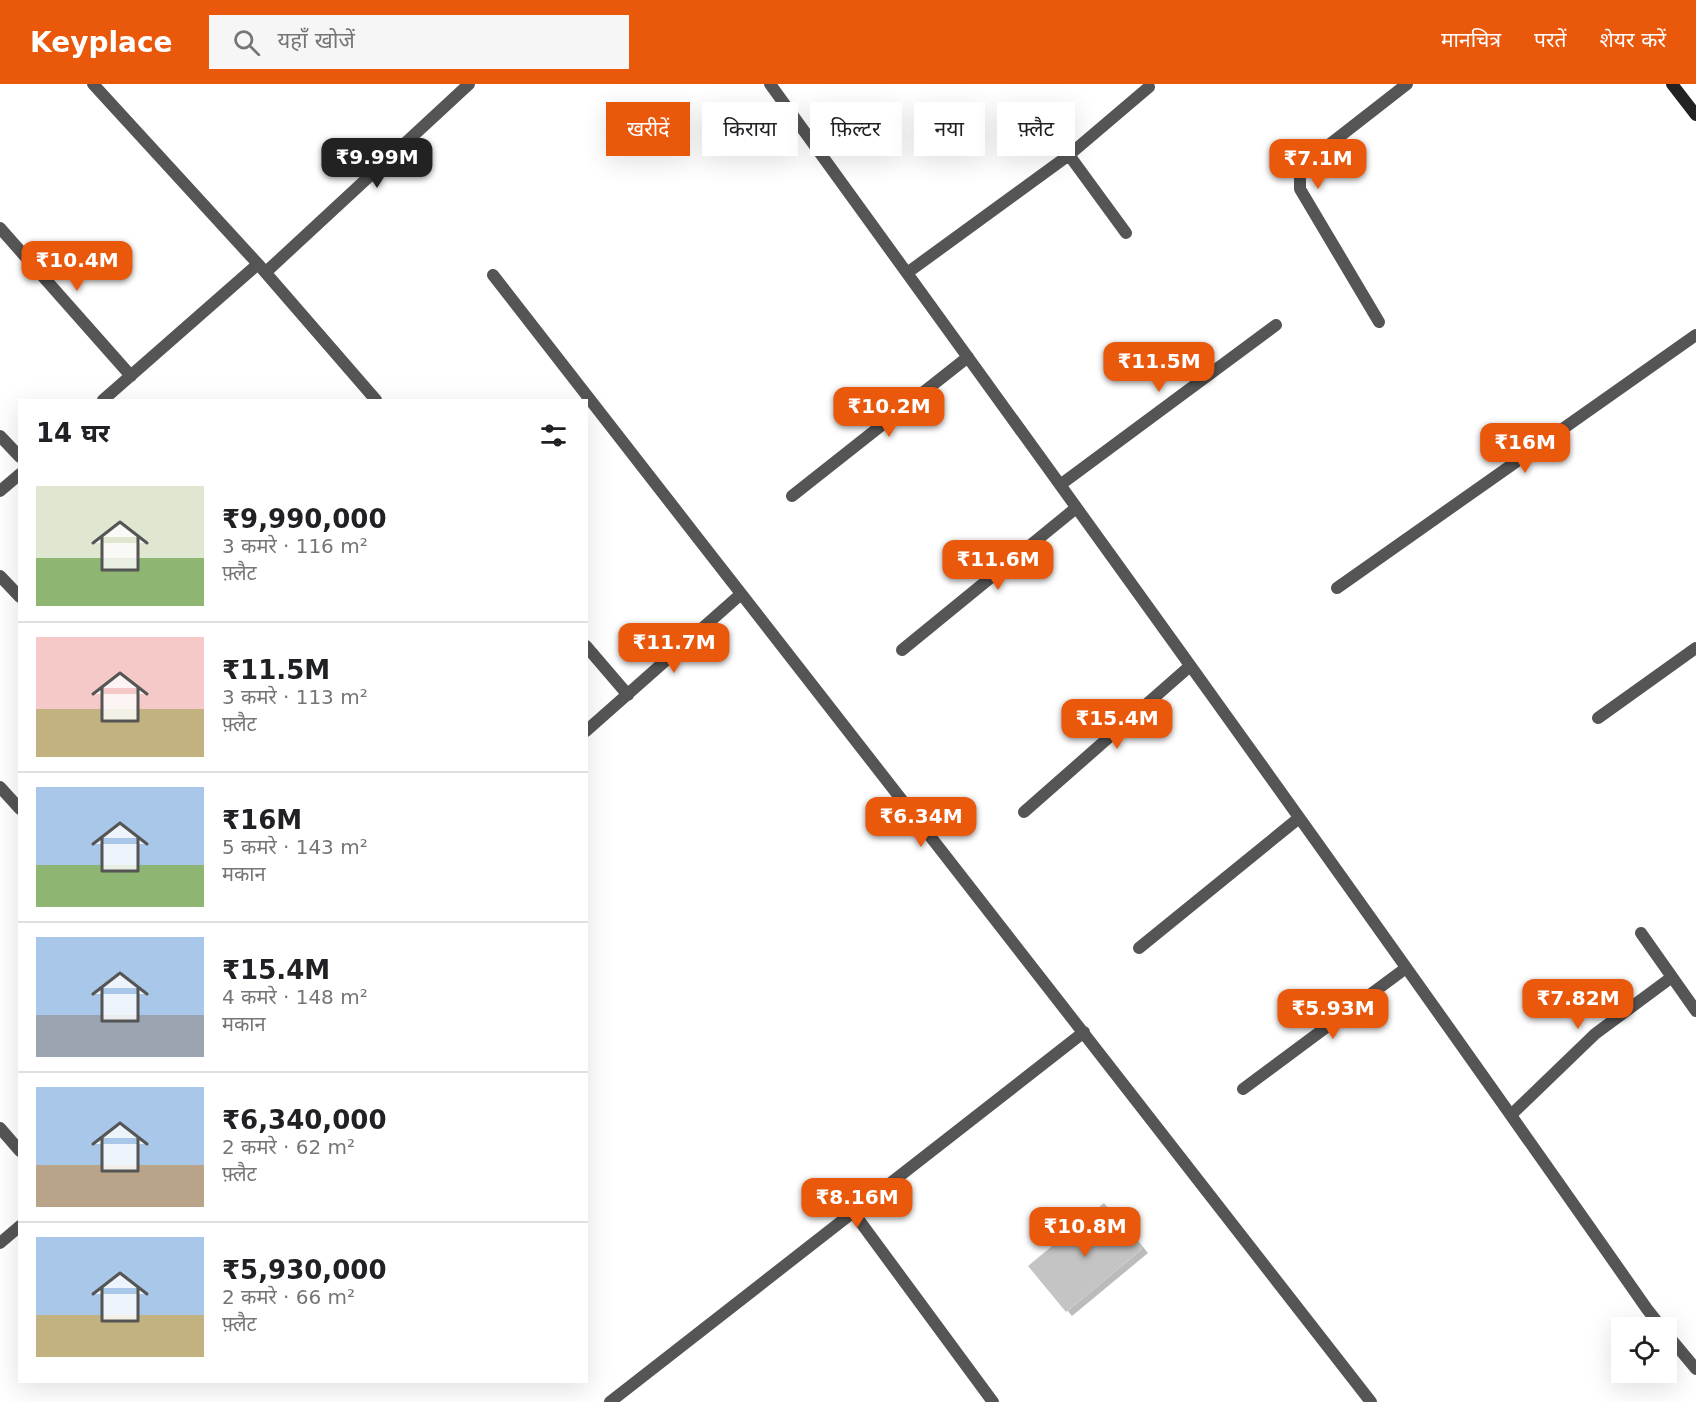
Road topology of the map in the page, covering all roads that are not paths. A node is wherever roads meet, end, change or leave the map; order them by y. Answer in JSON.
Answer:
{"nodes":[{"id":1,"x":93,"y":84,"type":"edge"},
{"id":2,"x":469,"y":84,"type":"edge"},
{"id":3,"x":770,"y":84,"type":"edge"},
{"id":4,"x":1407,"y":84,"type":"edge"},
{"id":5,"x":1675,"y":85,"type":"edge"},
{"id":6,"x":1149,"y":87,"type":"dead end"},
{"id":7,"x":1696,"y":115,"type":"edge"},
{"id":8,"x":1075,"y":150,"type":"edge"},
{"id":9,"x":1068,"y":156,"type":"edge"},
{"id":10,"x":1070,"y":156,"type":"edge"},
{"id":11,"x":0,"y":228,"type":"edge"},
{"id":12,"x":1126,"y":233,"type":"dead end"},
{"id":13,"x":262,"y":268,"type":"junction"},
{"id":14,"x":908,"y":273,"type":"junction"},
{"id":15,"x":493,"y":275,"type":"dead end"},
{"id":16,"x":1379,"y":322,"type":"dead end"},
{"id":17,"x":1276,"y":325,"type":"dead end"},
{"id":18,"x":1696,"y":335,"type":"edge"},
{"id":19,"x":968,"y":357,"type":"junction"},
{"id":20,"x":131,"y":376,"type":"junction"},
{"id":21,"x":104,"y":399,"type":"edge"},
{"id":22,"x":375,"y":399,"type":"edge"},
{"id":23,"x":0,"y":436,"type":"edge"},
{"id":24,"x":18,"y":455,"type":"edge"},
{"id":25,"x":18,"y":476,"type":"edge"},
{"id":26,"x":1060,"y":484,"type":"junction"},
{"id":27,"x":0,"y":491,"type":"edge"},
{"id":28,"x":792,"y":496,"type":"dead end"},
{"id":29,"x":1076,"y":508,"type":"junction"},
{"id":30,"x":0,"y":576,"type":"edge"},
{"id":31,"x":1337,"y":588,"type":"dead end"},
{"id":32,"x":741,"y":594,"type":"junction"},
{"id":33,"x":18,"y":595,"type":"edge"},
{"id":34,"x":588,"y":648,"type":"edge"},
{"id":35,"x":1696,"y":648,"type":"edge"},
{"id":36,"x":902,"y":650,"type":"dead end"},
{"id":37,"x":1190,"y":666,"type":"junction"},
{"id":38,"x":628,"y":695,"type":"junction"},
{"id":39,"x":1598,"y":718,"type":"dead end"},
{"id":40,"x":588,"y":729,"type":"edge"},
{"id":41,"x":0,"y":787,"type":"edge"},
{"id":42,"x":18,"y":807,"type":"edge"},
{"id":43,"x":1024,"y":812,"type":"dead end"},
{"id":44,"x":1299,"y":818,"type":"junction"},
{"id":45,"x":1641,"y":933,"type":"dead end"},
{"id":46,"x":1139,"y":948,"type":"dead end"},
{"id":47,"x":1406,"y":968,"type":"junction"},
{"id":48,"x":1672,"y":977,"type":"junction"},
{"id":49,"x":1696,"y":1011,"type":"edge"},
{"id":50,"x":1084,"y":1032,"type":"junction"},
{"id":51,"x":1243,"y":1089,"type":"dead end"},
{"id":52,"x":1511,"y":1114,"type":"junction"},
{"id":53,"x":0,"y":1128,"type":"edge"},
{"id":54,"x":18,"y":1149,"type":"edge"},
{"id":55,"x":853,"y":1212,"type":"junction"},
{"id":56,"x":18,"y":1228,"type":"edge"},
{"id":57,"x":0,"y":1243,"type":"edge"},
{"id":58,"x":1653,"y":1317,"type":"edge"},
{"id":59,"x":1677,"y":1346,"type":"edge"},
{"id":60,"x":1696,"y":1369,"type":"edge"},
{"id":61,"x":610,"y":1402,"type":"edge"},
{"id":62,"x":993,"y":1402,"type":"edge"},
{"id":63,"x":1371,"y":1402,"type":"edge"}],
"edges":[{"from":1,"to":13,"type":"street"},
{"from":2,"to":13,"type":"street"},
{"from":3,"to":14,"type":"street"},
{"from":4,"to":16,"type":"street"},
{"from":5,"to":7,"type":"street"},
{"from":6,"to":8,"type":"street"},
{"from":9,"to":14,"type":"street"},
{"from":10,"to":12,"type":"street"},
{"from":11,"to":20,"type":"street"},
{"from":13,"to":20,"type":"street"},
{"from":13,"to":22,"type":"street"},
{"from":14,"to":19,"type":"street"},
{"from":15,"to":32,"type":"street"},
{"from":17,"to":26,"type":"street"},
{"from":18,"to":31,"type":"street"},
{"from":19,"to":26,"type":"street"},
{"from":19,"to":28,"type":"street"},
{"from":20,"to":21,"type":"street"},
{"from":23,"to":24,"type":"street"},
{"from":25,"to":27,"type":"street"},
{"from":26,"to":29,"type":"street"},
{"from":29,"to":36,"type":"street"},
{"from":29,"to":37,"type":"street"},
{"from":30,"to":33,"type":"street"},
{"from":32,"to":38,"type":"street"},
{"from":32,"to":50,"type":"street"},
{"from":34,"to":38,"type":"street"},
{"from":35,"to":39,"type":"street"},
{"from":37,"to":43,"type":"street"},
{"from":37,"to":44,"type":"street"},
{"from":38,"to":40,"type":"street"},
{"from":41,"to":42,"type":"street"},
{"from":44,"to":46,"type":"street"},
{"from":44,"to":47,"type":"street"},
{"from":45,"to":48,"type":"street"},
{"from":47,"to":51,"type":"street"},
{"from":47,"to":52,"type":"street"},
{"from":48,"to":49,"type":"street"},
{"from":48,"to":52,"type":"street"},
{"from":50,"to":55,"type":"street"},
{"from":50,"to":63,"type":"street"},
{"from":52,"to":58,"type":"street"},
{"from":53,"to":54,"type":"street"},
{"from":55,"to":61,"type":"street"},
{"from":55,"to":62,"type":"street"},
{"from":56,"to":57,"type":"street"},
{"from":59,"to":60,"type":"street"}]}
